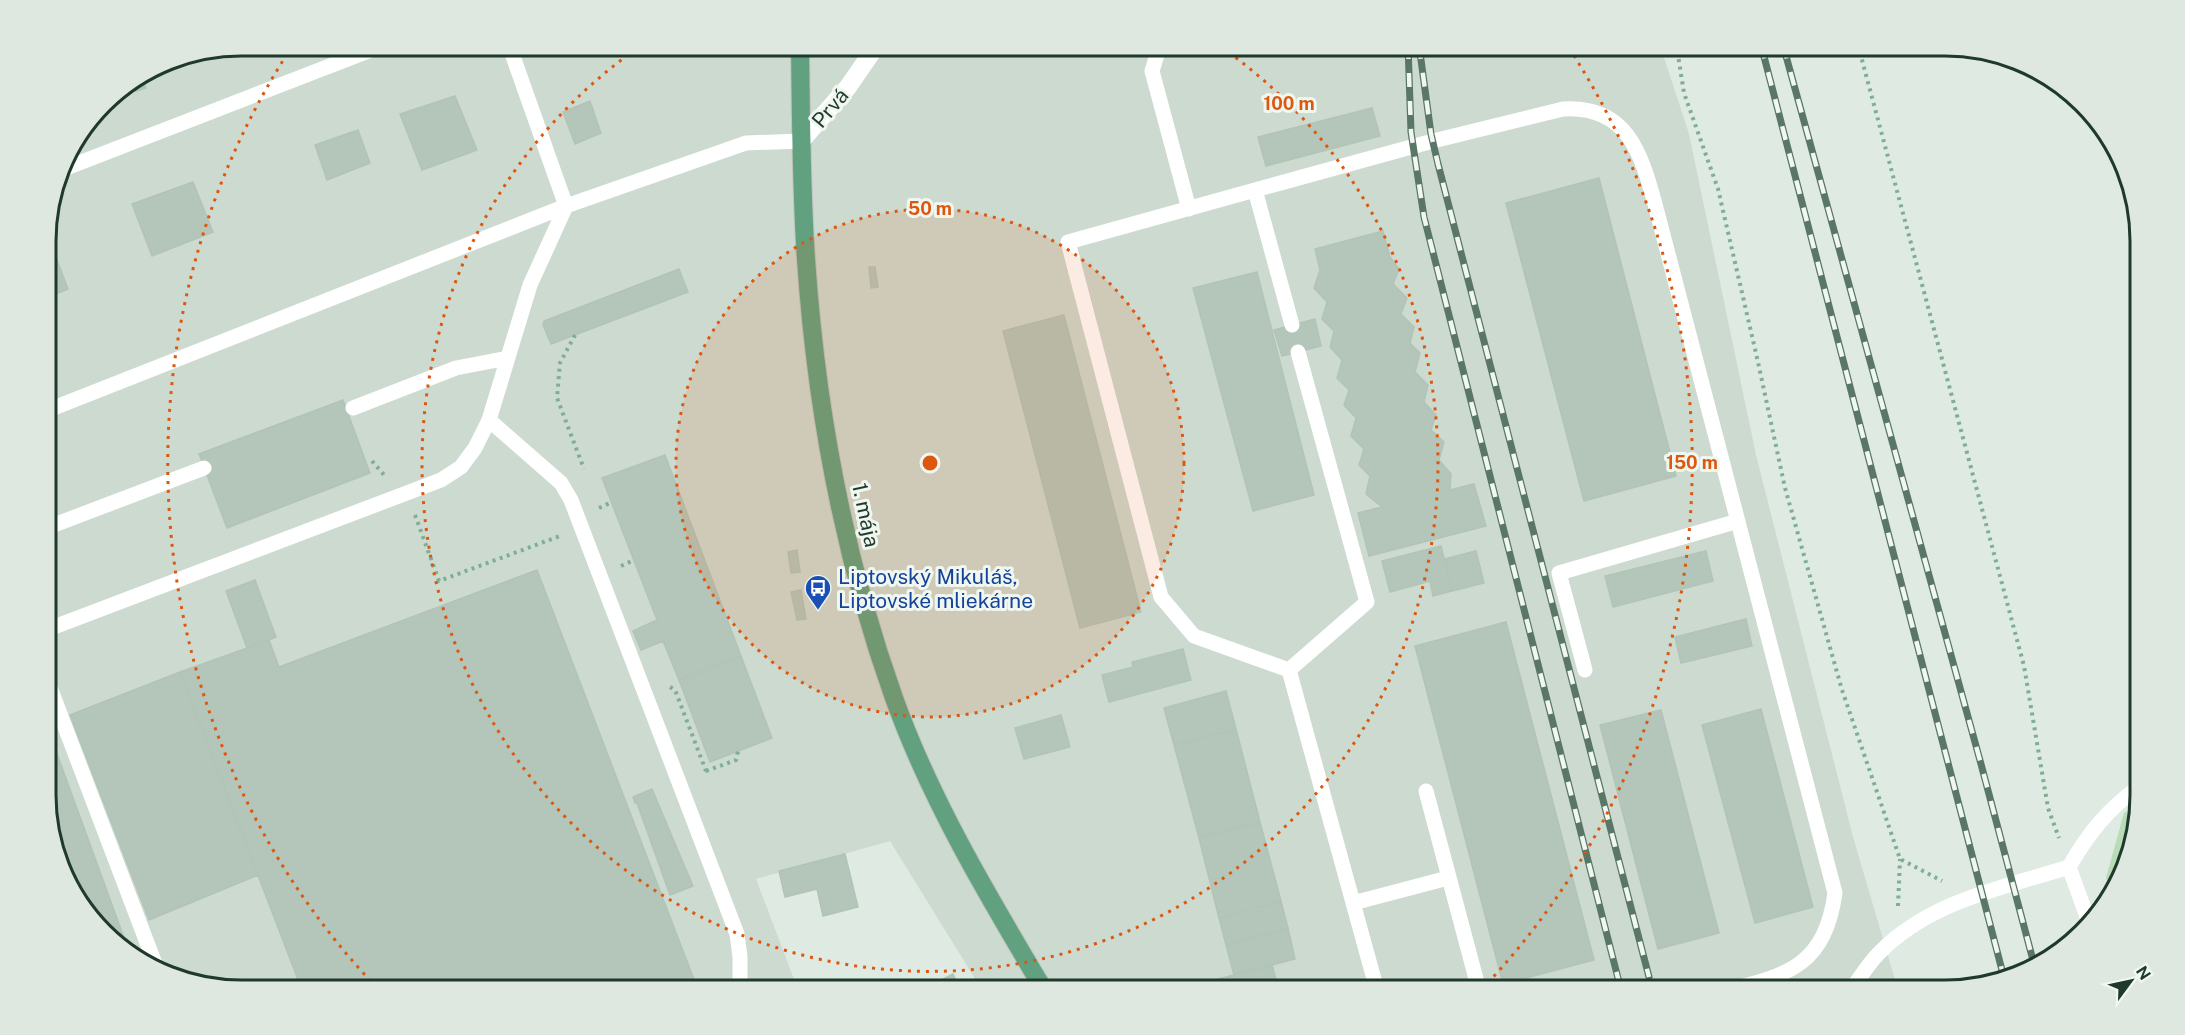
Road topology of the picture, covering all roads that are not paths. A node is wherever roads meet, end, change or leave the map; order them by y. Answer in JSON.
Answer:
{"nodes":[{"id":1,"x":358,"y":55,"type":"edge"},
{"id":2,"x":513,"y":55,"type":"edge"},
{"id":3,"x":800,"y":55,"type":"edge"},
{"id":4,"x":871,"y":55,"type":"edge"},
{"id":5,"x":1157,"y":55,"type":"edge"},
{"id":6,"x":801,"y":141,"type":"junction"},
{"id":7,"x":72,"y":166,"type":"edge"},
{"id":8,"x":1255,"y":190,"type":"junction"},
{"id":9,"x":566,"y":206,"type":"junction"},
{"id":10,"x":1189,"y":209,"type":"junction"},
{"id":11,"x":1292,"y":325,"type":"dead end"},
{"id":12,"x":1298,"y":352,"type":"dead end"},
{"id":13,"x":508,"y":358,"type":"junction"},
{"id":14,"x":56,"y":407,"type":"edge"},
{"id":15,"x":353,"y":408,"type":"dead end"},
{"id":16,"x":489,"y":420,"type":"junction"},
{"id":17,"x":204,"y":468,"type":"dead end"},
{"id":18,"x":1738,"y":521,"type":"junction"},
{"id":19,"x":56,"y":524,"type":"edge"},
{"id":20,"x":56,"y":626,"type":"edge"},
{"id":21,"x":1289,"y":670,"type":"junction"},
{"id":22,"x":1585,"y":670,"type":"dead end"},
{"id":23,"x":56,"y":703,"type":"edge"},
{"id":24,"x":1426,"y":791,"type":"dead end"},
{"id":25,"x":2130,"y":794,"type":"edge"},
{"id":26,"x":2069,"y":867,"type":"junction"},
{"id":27,"x":1448,"y":878,"type":"junction"},
{"id":28,"x":1353,"y":903,"type":"junction"},
{"id":29,"x":2086,"y":913,"type":"edge"},
{"id":30,"x":152,"y":957,"type":"edge"},
{"id":31,"x":1374,"y":979,"type":"edge"},
{"id":32,"x":1476,"y":979,"type":"edge"},
{"id":33,"x":1768,"y":979,"type":"edge"},
{"id":34,"x":1859,"y":979,"type":"edge"},
{"id":35,"x":740,"y":980,"type":"edge"},
{"id":36,"x":1038,"y":980,"type":"edge"}],
"edges":[{"from":1,"to":7,"type":"lane"},
{"from":2,"to":9,"type":"lane"},
{"from":3,"to":6,"type":"main road","name":"1. mája"},
{"from":4,"to":6,"type":"street","name":"Prvá"},
{"from":5,"to":10,"type":"lane"},
{"from":6,"to":9,"type":"lane"},
{"from":6,"to":36,"type":"main road","name":"1. mája"},
{"from":8,"to":10,"type":"lane"},
{"from":8,"to":11,"type":"lane"},
{"from":8,"to":18,"type":"lane"},
{"from":9,"to":13,"type":"lane"},
{"from":9,"to":14,"type":"lane"},
{"from":10,"to":21,"type":"lane"},
{"from":12,"to":21,"type":"lane"},
{"from":13,"to":15,"type":"lane"},
{"from":13,"to":16,"type":"lane"},
{"from":16,"to":20,"type":"lane"},
{"from":16,"to":35,"type":"lane"},
{"from":17,"to":19,"type":"lane"},
{"from":18,"to":22,"type":"lane"},
{"from":18,"to":33,"type":"lane"},
{"from":21,"to":28,"type":"lane"},
{"from":23,"to":30,"type":"lane"},
{"from":24,"to":27,"type":"lane"},
{"from":25,"to":26,"type":"lane"},
{"from":26,"to":29,"type":"lane"},
{"from":26,"to":34,"type":"lane"},
{"from":27,"to":28,"type":"lane"},
{"from":27,"to":32,"type":"lane"},
{"from":28,"to":31,"type":"lane"}]}
